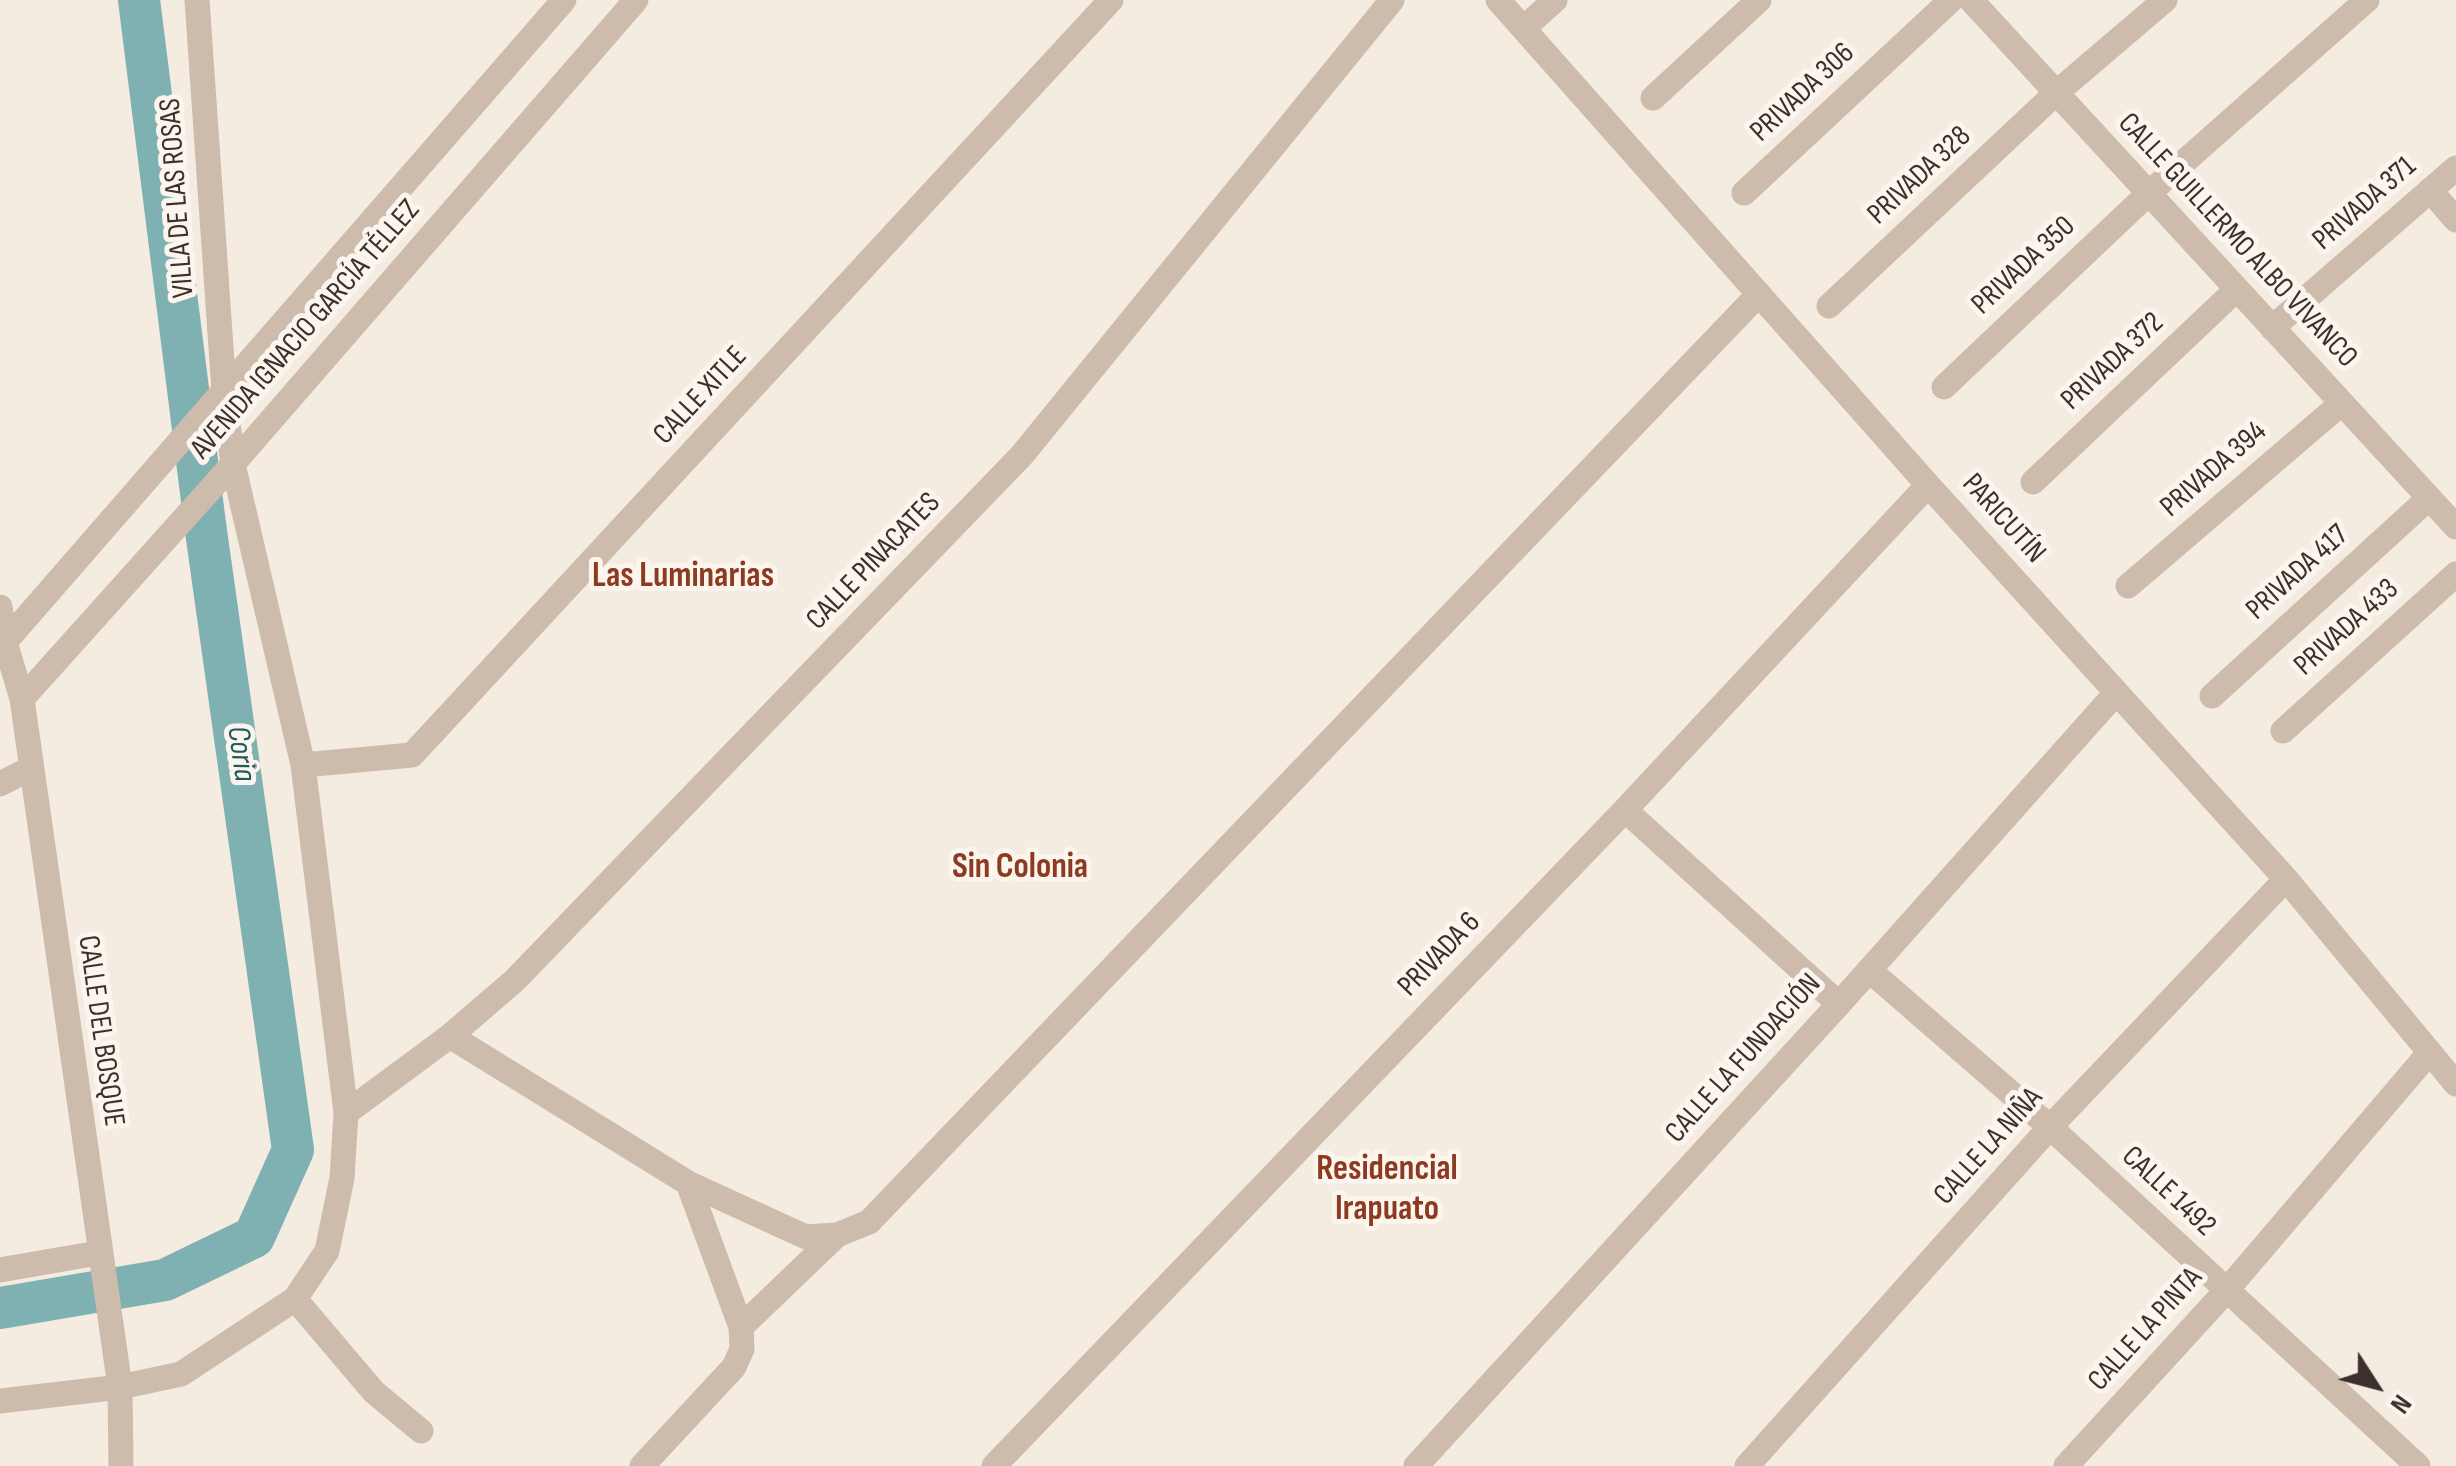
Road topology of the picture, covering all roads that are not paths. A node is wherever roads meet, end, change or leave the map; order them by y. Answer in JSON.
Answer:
{"nodes":[{"id":1,"x":197,"y":0,"type":"edge"},
{"id":2,"x":564,"y":0,"type":"edge"},
{"id":3,"x":636,"y":0,"type":"edge"},
{"id":4,"x":1111,"y":0,"type":"edge"},
{"id":5,"x":1392,"y":0,"type":"edge"},
{"id":6,"x":1498,"y":0,"type":"edge"},
{"id":7,"x":1555,"y":0,"type":"edge"},
{"id":8,"x":1759,"y":0,"type":"edge"},
{"id":9,"x":1951,"y":0,"type":"edge"},
{"id":10,"x":1970,"y":0,"type":"edge"},
{"id":11,"x":2165,"y":0,"type":"edge"},
{"id":12,"x":2367,"y":0,"type":"edge"},
{"id":13,"x":1524,"y":28,"type":"junction"},
{"id":14,"x":2056,"y":92,"type":"junction"},
{"id":15,"x":1653,"y":98,"type":"dead end"},
{"id":16,"x":2456,"y":168,"type":"edge"},
{"id":17,"x":2430,"y":190,"type":"junction"},
{"id":18,"x":1744,"y":193,"type":"dead end"},
{"id":19,"x":2149,"y":193,"type":"junction"},
{"id":20,"x":2456,"y":220,"type":"edge"},
{"id":21,"x":2237,"y":289,"type":"junction"},
{"id":22,"x":1759,"y":294,"type":"junction"},
{"id":23,"x":1829,"y":306,"type":"dead end"},
{"id":24,"x":2272,"y":328,"type":"junction"},
{"id":25,"x":1944,"y":386,"type":"dead end"},
{"id":26,"x":224,"y":391,"type":"junction"},
{"id":27,"x":2342,"y":403,"type":"junction"},
{"id":28,"x":233,"y":464,"type":"junction"},
{"id":29,"x":2033,"y":482,"type":"dead end"},
{"id":30,"x":1928,"y":485,"type":"junction"},
{"id":31,"x":2429,"y":498,"type":"junction"},
{"id":32,"x":2454,"y":521,"type":"edge"},
{"id":33,"x":2456,"y":574,"type":"edge"},
{"id":34,"x":2128,"y":586,"type":"dead end"},
{"id":35,"x":0,"y":607,"type":"edge"},
{"id":36,"x":5,"y":642,"type":"junction"},
{"id":37,"x":2116,"y":693,"type":"junction"},
{"id":38,"x":2212,"y":696,"type":"dead end"},
{"id":39,"x":22,"y":700,"type":"junction"},
{"id":40,"x":2283,"y":731,"type":"dead end"},
{"id":41,"x":304,"y":765,"type":"junction"},
{"id":42,"x":31,"y":768,"type":"junction"},
{"id":43,"x":0,"y":784,"type":"edge"},
{"id":44,"x":1625,"y":810,"type":"junction"},
{"id":45,"x":2286,"y":879,"type":"junction"},
{"id":46,"x":1869,"y":970,"type":"junction"},
{"id":47,"x":1839,"y":1004,"type":"junction"},
{"id":48,"x":450,"y":1036,"type":"junction"},
{"id":49,"x":2429,"y":1053,"type":"junction"},
{"id":50,"x":2456,"y":1084,"type":"edge"},
{"id":51,"x":346,"y":1114,"type":"junction"},
{"id":52,"x":2050,"y":1127,"type":"junction"},
{"id":53,"x":688,"y":1184,"type":"junction"},
{"id":54,"x":837,"y":1234,"type":"junction"},
{"id":55,"x":98,"y":1252,"type":"junction"},
{"id":56,"x":0,"y":1270,"type":"edge"},
{"id":57,"x":2226,"y":1290,"type":"junction"},
{"id":58,"x":295,"y":1298,"type":"junction"},
{"id":59,"x":740,"y":1328,"type":"junction"},
{"id":60,"x":120,"y":1387,"type":"junction"},
{"id":61,"x":0,"y":1401,"type":"edge"},
{"id":62,"x":421,"y":1431,"type":"dead end"},
{"id":63,"x":2388,"y":1457,"type":"edge"},
{"id":64,"x":122,"y":1466,"type":"edge"},
{"id":65,"x":642,"y":1466,"type":"edge"},
{"id":66,"x":994,"y":1466,"type":"edge"},
{"id":67,"x":1416,"y":1466,"type":"edge"},
{"id":68,"x":1747,"y":1466,"type":"edge"},
{"id":69,"x":2066,"y":1466,"type":"edge"},
{"id":70,"x":2418,"y":1466,"type":"edge"}],
"edges":[{"from":1,"to":26,"type":"street","name":"VILLA DE LAS ROSAS"},
{"from":2,"to":26,"type":"street","name":"AVENIDA IGNACIO GARCÍA TÉLLEZ"},
{"from":3,"to":28,"type":"street","name":"AVENIDA IGNACIO GARCÍA TÉLLEZ"},
{"from":4,"to":41,"type":"street","name":"CALLE XITLE"},
{"from":5,"to":48,"type":"street","name":"CALLE PINACATES"},
{"from":6,"to":13,"type":"street","name":"PARICUTÍN"},
{"from":7,"to":13,"type":"street"},
{"from":8,"to":15,"type":"street"},
{"from":9,"to":18,"type":"street","name":"PRIVADA 306"},
{"from":10,"to":14,"type":"street","name":"CALLE GUILLERMO ALBO VIVANCO"},
{"from":11,"to":14,"type":"street","name":"PRIVADA 328"},
{"from":12,"to":19,"type":"street","name":"PRIVADA 350"},
{"from":13,"to":22,"type":"street","name":"PARICUTÍN"},
{"from":14,"to":19,"type":"street","name":"CALLE GUILLERMO ALBO VIVANCO"},
{"from":14,"to":23,"type":"street","name":"PRIVADA 328"},
{"from":16,"to":17,"type":"street","name":"PRIVADA 371"},
{"from":17,"to":20,"type":"street"},
{"from":17,"to":24,"type":"street","name":"PRIVADA 371"},
{"from":19,"to":21,"type":"street","name":"CALLE GUILLERMO ALBO VIVANCO"},
{"from":19,"to":25,"type":"street","name":"PRIVADA 350"},
{"from":21,"to":24,"type":"street","name":"CALLE GUILLERMO ALBO VIVANCO"},
{"from":21,"to":29,"type":"street","name":"PRIVADA 372"},
{"from":22,"to":30,"type":"street","name":"PARICUTÍN"},
{"from":22,"to":54,"type":"street"},
{"from":24,"to":27,"type":"street","name":"CALLE GUILLERMO ALBO VIVANCO"},
{"from":26,"to":28,"type":"street","name":"VILLA DE LAS ROSAS"},
{"from":26,"to":36,"type":"street","name":"AVENIDA IGNACIO GARCÍA TÉLLEZ"},
{"from":27,"to":31,"type":"street","name":"CALLE GUILLERMO ALBO VIVANCO"},
{"from":27,"to":34,"type":"street","name":"PRIVADA 394"},
{"from":28,"to":39,"type":"street","name":"AVENIDA IGNACIO GARCÍA TÉLLEZ"},
{"from":28,"to":41,"type":"street","name":"VILLA DE LAS ROSAS"},
{"from":30,"to":37,"type":"street","name":"PARICUTÍN"},
{"from":30,"to":44,"type":"street","name":"PRIVADA 6"},
{"from":31,"to":32,"type":"street","name":"CALLE GUILLERMO ALBO VIVANCO"},
{"from":31,"to":38,"type":"street","name":"PRIVADA 417"},
{"from":33,"to":40,"type":"street","name":"PRIVADA 433"},
{"from":35,"to":36,"type":"street","name":"CALLE DEL BOSQUE"},
{"from":36,"to":39,"type":"street","name":"CALLE DEL BOSQUE"},
{"from":37,"to":45,"type":"street","name":"PARICUTÍN"},
{"from":37,"to":46,"type":"street","name":"CALLE LA FUNDACIÓN"},
{"from":39,"to":42,"type":"street","name":"CALLE DEL BOSQUE"},
{"from":41,"to":51,"type":"street","name":"VILLA DE LAS ROSAS"},
{"from":42,"to":43,"type":"street"},
{"from":42,"to":55,"type":"street","name":"CALLE DEL BOSQUE"},
{"from":44,"to":47,"type":"street"},
{"from":44,"to":66,"type":"street","name":"PRIVADA 6"},
{"from":45,"to":49,"type":"street","name":"PARICUTÍN"},
{"from":45,"to":52,"type":"street","name":"CALLE LA NIÑA"},
{"from":46,"to":47,"type":"street","name":"CALLE LA FUNDACIÓN"},
{"from":46,"to":52,"type":"street","name":"CALLE 1492"},
{"from":47,"to":67,"type":"street","name":"CALLE LA FUNDACIÓN"},
{"from":48,"to":51,"type":"street","name":"CALLE PINACATES"},
{"from":48,"to":53,"type":"street"},
{"from":49,"to":50,"type":"street","name":"PARICUTÍN"},
{"from":49,"to":57,"type":"street","name":"CALLE LA PINTA"},
{"from":51,"to":58,"type":"street","name":"VILLA DE LAS ROSAS"},
{"from":52,"to":57,"type":"street","name":"CALLE 1492"},
{"from":52,"to":68,"type":"street","name":"CALLE LA NIÑA"},
{"from":53,"to":54,"type":"street"},
{"from":53,"to":59,"type":"street"},
{"from":54,"to":59,"type":"street"},
{"from":55,"to":56,"type":"street"},
{"from":55,"to":60,"type":"street","name":"CALLE DEL BOSQUE"},
{"from":57,"to":63,"type":"street","name":"CALLE 1492"},
{"from":57,"to":69,"type":"street","name":"CALLE LA PINTA"},
{"from":58,"to":60,"type":"street"},
{"from":58,"to":62,"type":"street"},
{"from":59,"to":65,"type":"street"},
{"from":60,"to":61,"type":"street"},
{"from":60,"to":64,"type":"street","name":"CALLE DEL BOSQUE"},
{"from":63,"to":70,"type":"street","name":"CALLE 1492"}]}
